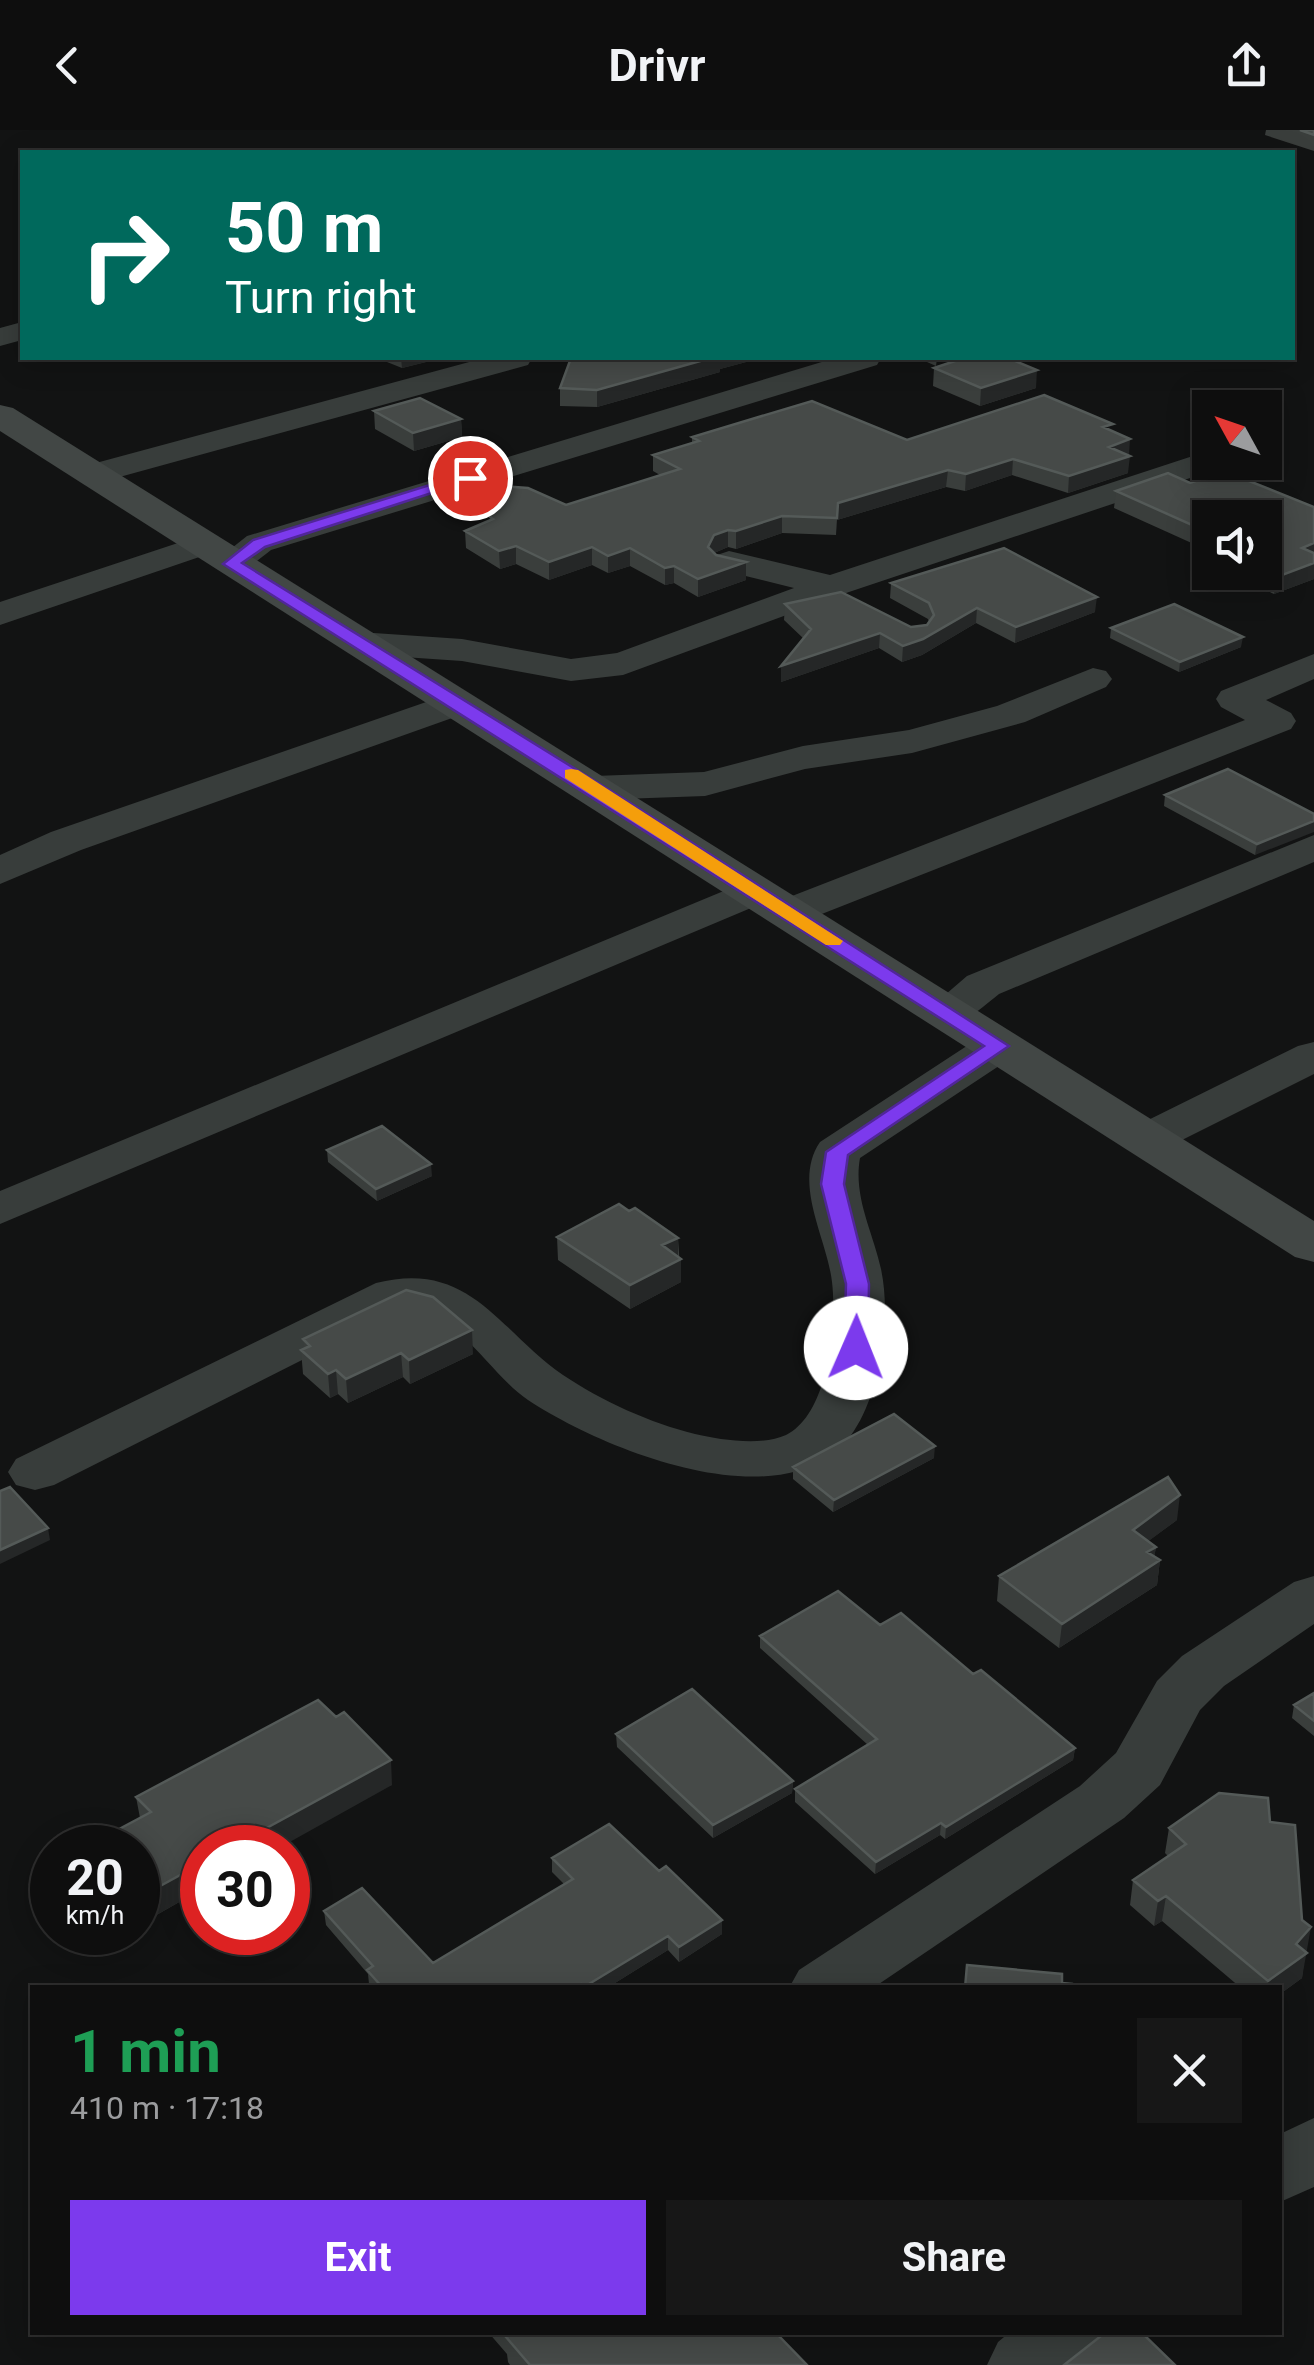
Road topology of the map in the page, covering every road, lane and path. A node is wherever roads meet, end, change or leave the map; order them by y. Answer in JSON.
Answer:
{"nodes":[{"id":1,"x":509,"y":360,"type":"edge"},
{"id":2,"x":859,"y":360,"type":"edge"},
{"id":3,"x":0,"y":416,"type":"edge"},
{"id":4,"x":1192,"y":466,"type":"edge"},
{"id":5,"x":94,"y":474,"type":"junction"},
{"id":6,"x":223,"y":549,"type":"junction"},
{"id":7,"x":728,"y":562,"type":"edge"},
{"id":8,"x":833,"y":586,"type":"junction"},
{"id":9,"x":880,"y":612,"type":"edge"},
{"id":10,"x":0,"y":614,"type":"edge"},
{"id":11,"x":359,"y":642,"type":"junction"},
{"id":12,"x":1314,"y":665,"type":"edge"},
{"id":13,"x":1092,"y":679,"type":"dead end"},
{"id":14,"x":455,"y":704,"type":"junction"},
{"id":15,"x":706,"y":784,"type":"junction"},
{"id":16,"x":594,"y":788,"type":"junction"},
{"id":17,"x":653,"y":825,"type":"junction"},
{"id":18,"x":1314,"y":847,"type":"edge"},
{"id":19,"x":0,"y":871,"type":"edge"},
{"id":20,"x":772,"y":901,"type":"junction"},
{"id":21,"x":983,"y":985,"type":"junction"},
{"id":22,"x":908,"y":988,"type":"junction"},
{"id":23,"x":946,"y":1013,"type":"junction"},
{"id":24,"x":998,"y":1046,"type":"junction"},
{"id":25,"x":1314,"y":1056,"type":"edge"},
{"id":26,"x":1147,"y":1139,"type":"junction"},
{"id":27,"x":0,"y":1209,"type":"edge"},
{"id":28,"x":1314,"y":1245,"type":"edge"},
{"id":29,"x":35,"y":1472,"type":"dead end"},
{"id":30,"x":1314,"y":1596,"type":"edge"},
{"id":31,"x":827,"y":1985,"type":"edge"},
{"id":32,"x":1314,"y":2147,"type":"edge"},
{"id":33,"x":1282,"y":2171,"type":"edge"},
{"id":34,"x":1063,"y":2335,"type":"edge"},
{"id":35,"x":1024,"y":2365,"type":"edge"}],
"edges":[{"from":1,"to":5,"type":"street"},
{"from":2,"to":6,"type":"street"},
{"from":3,"to":5,"type":"street"},
{"from":4,"to":8,"type":"street"},
{"from":5,"to":6,"type":"street"},
{"from":6,"to":10,"type":"street"},
{"from":6,"to":11,"type":"street"},
{"from":7,"to":8,"type":"street"},
{"from":8,"to":9,"type":"street"},
{"from":8,"to":11,"type":"street"},
{"from":11,"to":14,"type":"street"},
{"from":12,"to":20,"type":"street"},
{"from":13,"to":15,"type":"street"},
{"from":14,"to":16,"type":"street"},
{"from":14,"to":19,"type":"street"},
{"from":15,"to":16,"type":"street"},
{"from":15,"to":17,"type":"street"},
{"from":16,"to":17,"type":"street"},
{"from":17,"to":20,"type":"street"},
{"from":18,"to":21,"type":"street"},
{"from":20,"to":22,"type":"street"},
{"from":20,"to":27,"type":"street"},
{"from":21,"to":22,"type":"street"},
{"from":21,"to":23,"type":"street"},
{"from":22,"to":23,"type":"street"},
{"from":23,"to":24,"type":"street"},
{"from":24,"to":26,"type":"street"},
{"from":24,"to":29,"type":"street"},
{"from":25,"to":26,"type":"street"},
{"from":26,"to":28,"type":"street"},
{"from":30,"to":31,"type":"street"},
{"from":32,"to":33,"type":"street"},
{"from":34,"to":35,"type":"street"}]}
